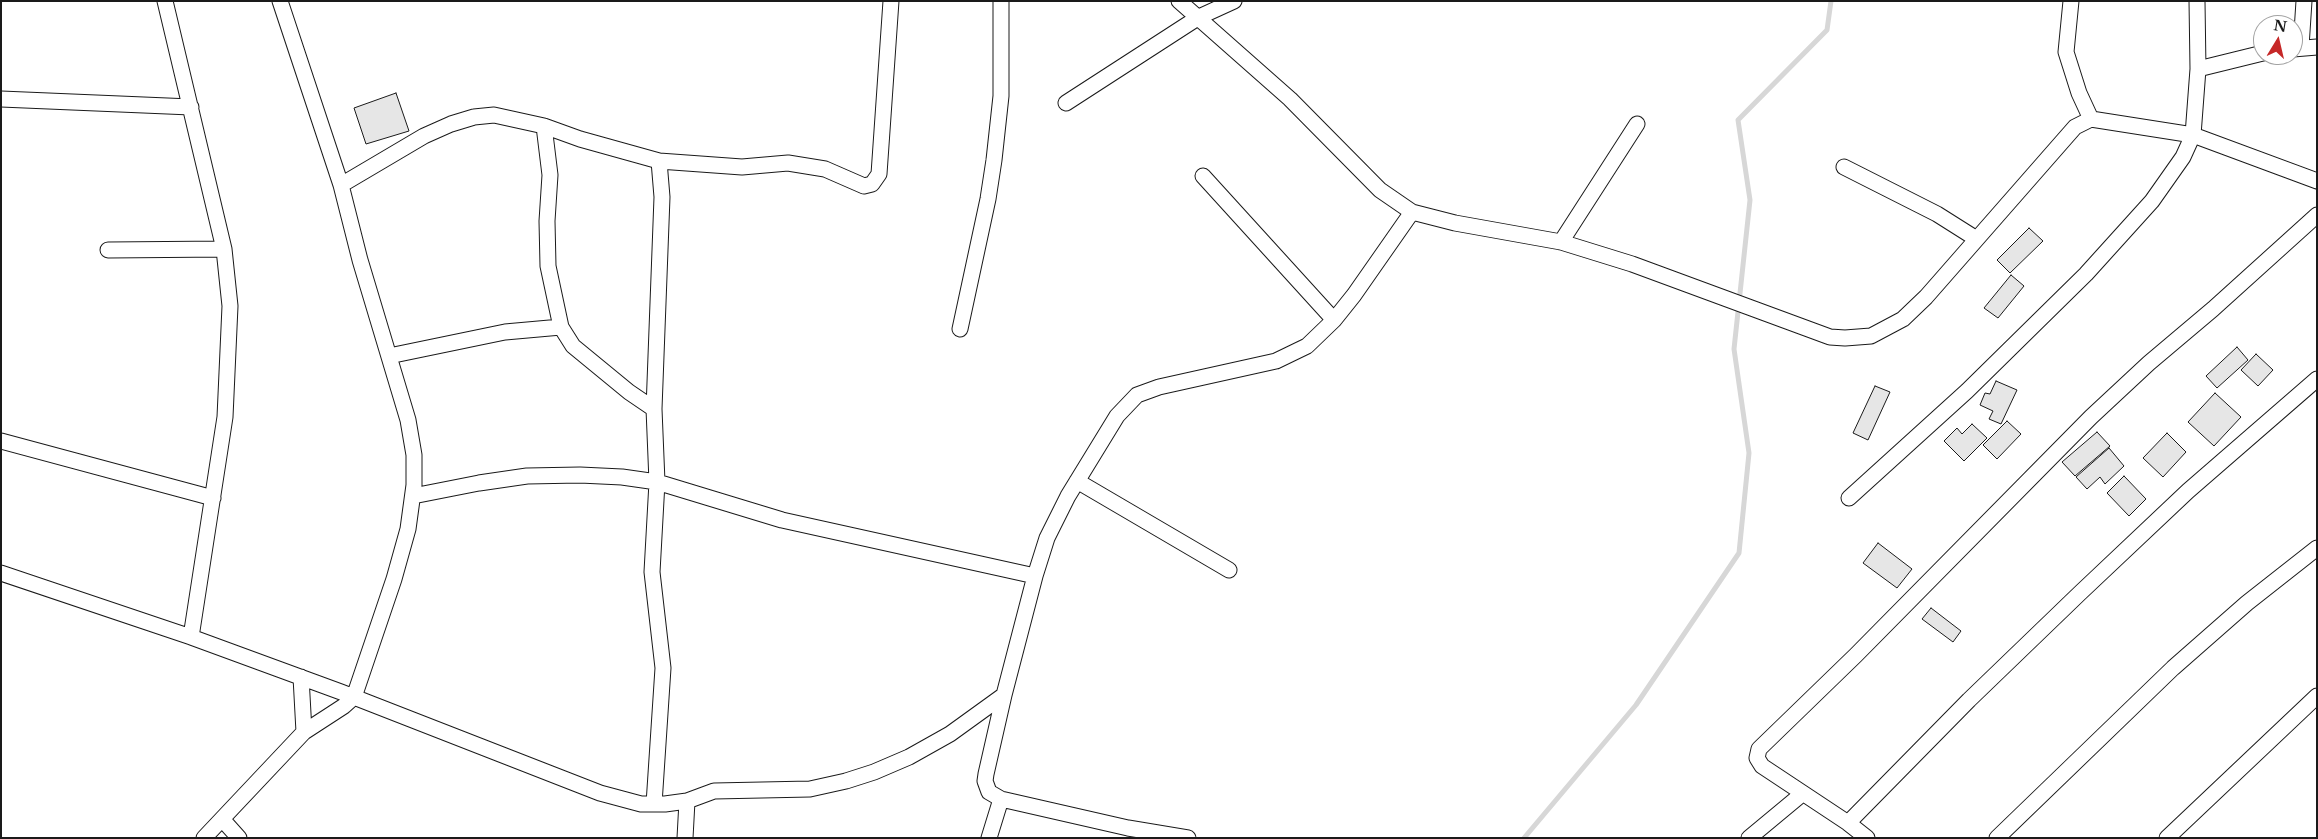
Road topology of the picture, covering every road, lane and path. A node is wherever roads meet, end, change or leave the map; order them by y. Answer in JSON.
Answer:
{"nodes":[{"id":1,"x":166,"y":1,"type":"edge"},
{"id":2,"x":280,"y":1,"type":"edge"},
{"id":3,"x":891,"y":1,"type":"edge"},
{"id":4,"x":1001,"y":1,"type":"edge"},
{"id":5,"x":1179,"y":1,"type":"edge"},
{"id":6,"x":1234,"y":1,"type":"edge"},
{"id":7,"x":2071,"y":1,"type":"edge"},
{"id":8,"x":2197,"y":1,"type":"edge"},
{"id":9,"x":2304,"y":1,"type":"edge"},
{"id":10,"x":2302,"y":15,"type":"edge"},
{"id":11,"x":1199,"y":17,"type":"junction"},
{"id":12,"x":2317,"y":47,"type":"edge"},
{"id":13,"x":2303,"y":48,"type":"edge"},
{"id":14,"x":2253,"y":55,"type":"edge"},
{"id":15,"x":2198,"y":69,"type":"junction"},
{"id":16,"x":1,"y":100,"type":"edge"},
{"id":17,"x":1066,"y":103,"type":"dead end"},
{"id":18,"x":191,"y":107,"type":"junction"},
{"id":19,"x":2092,"y":119,"type":"junction"},
{"id":20,"x":1637,"y":124,"type":"dead end"},
{"id":21,"x":544,"y":126,"type":"junction"},
{"id":22,"x":2192,"y":135,"type":"junction"},
{"id":23,"x":659,"y":161,"type":"junction"},
{"id":24,"x":1844,"y":167,"type":"dead end"},
{"id":25,"x":1203,"y":176,"type":"dead end"},
{"id":26,"x":2317,"y":181,"type":"edge"},
{"id":27,"x":341,"y":185,"type":"junction"},
{"id":28,"x":1412,"y":212,"type":"junction"},
{"id":29,"x":2317,"y":215,"type":"edge"},
{"id":30,"x":1975,"y":238,"type":"junction"},
{"id":31,"x":1561,"y":242,"type":"junction"},
{"id":32,"x":224,"y":249,"type":"junction"},
{"id":33,"x":108,"y":250,"type":"dead end"},
{"id":34,"x":1334,"y":320,"type":"junction"},
{"id":35,"x":561,"y":327,"type":"junction"},
{"id":36,"x":960,"y":329,"type":"dead end"},
{"id":37,"x":389,"y":356,"type":"junction"},
{"id":38,"x":2317,"y":378,"type":"edge"},
{"id":39,"x":654,"y":409,"type":"junction"},
{"id":40,"x":1,"y":441,"type":"edge"},
{"id":41,"x":1077,"y":481,"type":"junction"},
{"id":42,"x":658,"y":482,"type":"junction"},
{"id":43,"x":413,"y":496,"type":"junction"},
{"id":44,"x":213,"y":498,"type":"junction"},
{"id":45,"x":1849,"y":498,"type":"dead end"},
{"id":46,"x":2317,"y":548,"type":"edge"},
{"id":47,"x":1229,"y":570,"type":"dead end"},
{"id":48,"x":1,"y":573,"type":"edge"},
{"id":49,"x":1035,"y":576,"type":"junction"},
{"id":50,"x":192,"y":637,"type":"junction"},
{"id":51,"x":301,"y":677,"type":"junction"},
{"id":52,"x":1004,"y":695,"type":"junction"},
{"id":53,"x":2317,"y":696,"type":"edge"},
{"id":54,"x":354,"y":697,"type":"junction"},
{"id":55,"x":304,"y":732,"type":"junction"},
{"id":56,"x":1802,"y":794,"type":"junction"},
{"id":57,"x":1001,"y":799,"type":"junction"},
{"id":58,"x":687,"y":801,"type":"junction"},
{"id":59,"x":654,"y":804,"type":"junction"},
{"id":60,"x":222,"y":820,"type":"junction"},
{"id":61,"x":1848,"y":823,"type":"junction"},
{"id":62,"x":1126,"y":833,"type":"edge"},
{"id":63,"x":204,"y":838,"type":"edge"},
{"id":64,"x":239,"y":838,"type":"edge"},
{"id":65,"x":685,"y":838,"type":"edge"},
{"id":66,"x":989,"y":838,"type":"edge"},
{"id":67,"x":1188,"y":838,"type":"edge"},
{"id":68,"x":1749,"y":838,"type":"edge"},
{"id":69,"x":1867,"y":838,"type":"edge"},
{"id":70,"x":1997,"y":838,"type":"edge"},
{"id":71,"x":2167,"y":838,"type":"edge"}],
"edges":[{"from":1,"to":18,"type":"street"},
{"from":2,"to":27,"type":"street"},
{"from":3,"to":23,"type":"street"},
{"from":4,"to":36,"type":"street"},
{"from":5,"to":11,"type":"street"},
{"from":6,"to":11,"type":"street"},
{"from":7,"to":19,"type":"street"},
{"from":8,"to":15,"type":"street"},
{"from":9,"to":10,"type":"street"},
{"from":11,"to":17,"type":"street"},
{"from":11,"to":28,"type":"street"},
{"from":12,"to":13,"type":"street"},
{"from":14,"to":15,"type":"street"},
{"from":15,"to":22,"type":"street"},
{"from":16,"to":18,"type":"street"},
{"from":18,"to":32,"type":"street"},
{"from":19,"to":22,"type":"street"},
{"from":19,"to":30,"type":"street"},
{"from":20,"to":31,"type":"street"},
{"from":21,"to":23,"type":"street"},
{"from":21,"to":27,"type":"street"},
{"from":21,"to":35,"type":"street"},
{"from":22,"to":26,"type":"street"},
{"from":22,"to":45,"type":"street"},
{"from":23,"to":39,"type":"street"},
{"from":24,"to":30,"type":"street"},
{"from":25,"to":34,"type":"street"},
{"from":27,"to":37,"type":"street"},
{"from":28,"to":31,"type":"street"},
{"from":28,"to":34,"type":"street"},
{"from":29,"to":56,"type":"street"},
{"from":30,"to":31,"type":"street"},
{"from":32,"to":33,"type":"street"},
{"from":32,"to":44,"type":"street"},
{"from":34,"to":41,"type":"street"},
{"from":35,"to":37,"type":"street"},
{"from":35,"to":39,"type":"street"},
{"from":37,"to":43,"type":"street"},
{"from":38,"to":61,"type":"street"},
{"from":39,"to":42,"type":"street"},
{"from":40,"to":44,"type":"street"},
{"from":41,"to":47,"type":"street"},
{"from":41,"to":49,"type":"street"},
{"from":42,"to":43,"type":"street"},
{"from":42,"to":49,"type":"street"},
{"from":42,"to":59,"type":"street"},
{"from":43,"to":54,"type":"street"},
{"from":44,"to":50,"type":"street"},
{"from":46,"to":70,"type":"street"},
{"from":48,"to":50,"type":"street"},
{"from":49,"to":52,"type":"street"},
{"from":50,"to":51,"type":"street"},
{"from":51,"to":54,"type":"street"},
{"from":51,"to":55,"type":"street"},
{"from":52,"to":57,"type":"street"},
{"from":52,"to":58,"type":"street"},
{"from":53,"to":71,"type":"street"},
{"from":54,"to":55,"type":"street"},
{"from":54,"to":59,"type":"street"},
{"from":55,"to":60,"type":"street"},
{"from":56,"to":61,"type":"street"},
{"from":56,"to":68,"type":"street"},
{"from":57,"to":62,"type":"street"},
{"from":57,"to":66,"type":"street"},
{"from":58,"to":59,"type":"street"},
{"from":58,"to":65,"type":"street"},
{"from":60,"to":63,"type":"street"},
{"from":60,"to":64,"type":"street"},
{"from":61,"to":69,"type":"street"},
{"from":62,"to":67,"type":"street"}]}
